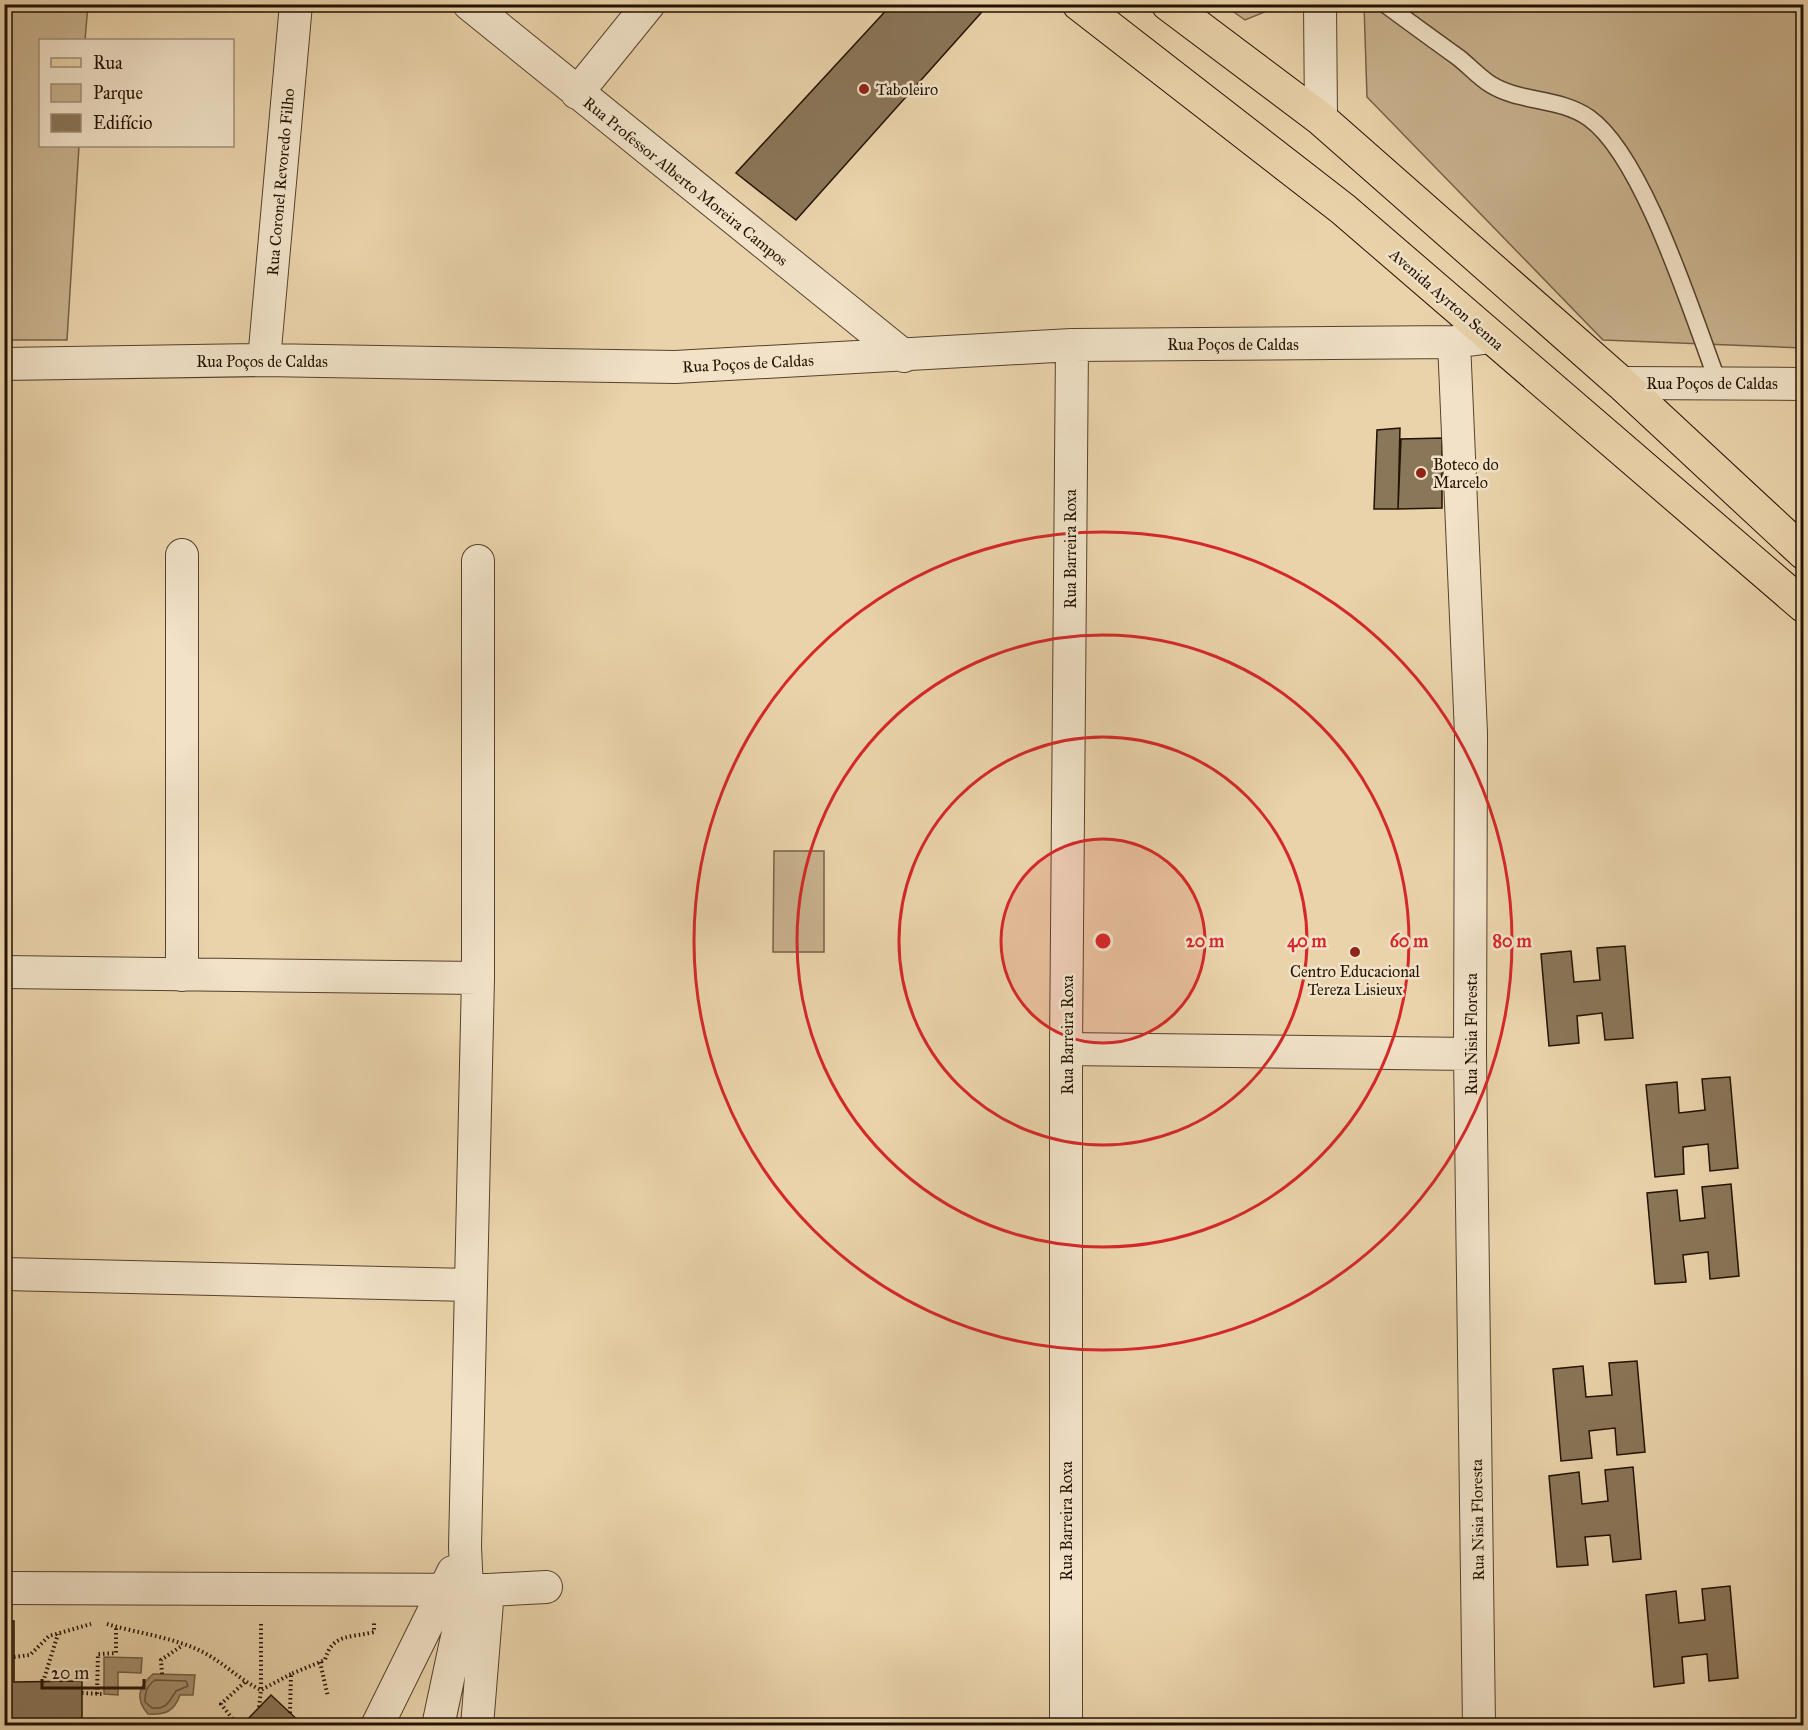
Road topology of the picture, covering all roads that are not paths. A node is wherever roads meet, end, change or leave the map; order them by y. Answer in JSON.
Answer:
{"nodes":[{"id":1,"x":296,"y":4,"type":"edge"},
{"id":2,"x":469,"y":4,"type":"edge"},
{"id":3,"x":649,"y":4,"type":"edge"},
{"id":4,"x":1079,"y":4,"type":"edge"},
{"id":5,"x":1168,"y":4,"type":"edge"},
{"id":6,"x":1320,"y":4,"type":"edge"},
{"id":7,"x":1385,"y":4,"type":"edge"},
{"id":8,"x":576,"y":93,"type":"junction"},
{"id":9,"x":1321,"y":119,"type":"junction"},
{"id":10,"x":1491,"y":337,"type":"junction"},
{"id":11,"x":1454,"y":342,"type":"junction"},
{"id":12,"x":1072,"y":345,"type":"junction"},
{"id":13,"x":904,"y":356,"type":"junction"},
{"id":14,"x":264,"y":360,"type":"junction"},
{"id":15,"x":4,"y":364,"type":"edge"},
{"id":16,"x":1718,"y":382,"type":"junction"},
{"id":17,"x":1621,"y":383,"type":"junction"},
{"id":18,"x":1803,"y":384,"type":"edge"},
{"id":19,"x":1803,"y":553,"type":"edge"},
{"id":20,"x":182,"y":555,"type":"dead end"},
{"id":21,"x":478,"y":561,"type":"dead end"},
{"id":22,"x":1803,"y":606,"type":"edge"},
{"id":23,"x":4,"y":972,"type":"edge"},
{"id":24,"x":182,"y":975,"type":"junction"},
{"id":25,"x":478,"y":978,"type":"junction"},
{"id":26,"x":1066,"y":1049,"type":"junction"},
{"id":27,"x":1470,"y":1054,"type":"junction"},
{"id":28,"x":4,"y":1274,"type":"edge"},
{"id":29,"x":470,"y":1285,"type":"junction"},
{"id":30,"x":546,"y":1587,"type":"dead end"},
{"id":31,"x":4,"y":1588,"type":"edge"},
{"id":32,"x":467,"y":1590,"type":"junction"},
{"id":33,"x":377,"y":1725,"type":"edge"},
{"id":34,"x":438,"y":1725,"type":"edge"},
{"id":35,"x":477,"y":1725,"type":"edge"},
{"id":36,"x":1066,"y":1725,"type":"edge"},
{"id":37,"x":1479,"y":1725,"type":"edge"}],
"edges":[{"from":1,"to":14,"type":"street","name":"Rua Coronel Revoredo Filho"},
{"from":2,"to":8,"type":"street","name":"Rua Professor Alberto Moreira Campos"},
{"from":3,"to":8,"type":"street"},
{"from":4,"to":10,"type":"main road","name":"Avenida Ayrton Senna"},
{"from":5,"to":9,"type":"main road"},
{"from":6,"to":9,"type":"street"},
{"from":7,"to":16,"type":"lane"},
{"from":8,"to":13,"type":"street","name":"Rua Professor Alberto Moreira Campos"},
{"from":9,"to":17,"type":"main road"},
{"from":10,"to":11,"type":"street","name":"Rua Poços de Caldas"},
{"from":10,"to":22,"type":"main road","name":"Avenida Ayrton Senna"},
{"from":11,"to":12,"type":"street","name":"Rua Poços de Caldas"},
{"from":11,"to":27,"type":"street","name":"Rua Nisia Floresta"},
{"from":12,"to":13,"type":"street","name":"Rua Poços de Caldas"},
{"from":12,"to":26,"type":"street","name":"Rua Barreira Roxa"},
{"from":13,"to":14,"type":"street","name":"Rua Poços de Caldas"},
{"from":14,"to":15,"type":"street","name":"Rua Poços de Caldas"},
{"from":16,"to":17,"type":"street","name":"Rua Poços de Caldas"},
{"from":16,"to":18,"type":"street","name":"Rua Poços de Caldas"},
{"from":17,"to":19,"type":"main road"},
{"from":20,"to":24,"type":"street"},
{"from":21,"to":25,"type":"street"},
{"from":23,"to":24,"type":"street"},
{"from":24,"to":25,"type":"street"},
{"from":25,"to":29,"type":"street"},
{"from":26,"to":27,"type":"street"},
{"from":26,"to":36,"type":"street","name":"Rua Barreira Roxa"},
{"from":27,"to":37,"type":"street","name":"Rua Nisia Floresta"},
{"from":28,"to":29,"type":"street"},
{"from":29,"to":32,"type":"street"},
{"from":30,"to":32,"type":"street"},
{"from":31,"to":32,"type":"street"},
{"from":32,"to":33,"type":"street"},
{"from":32,"to":34,"type":"street"},
{"from":32,"to":35,"type":"street"}]}
